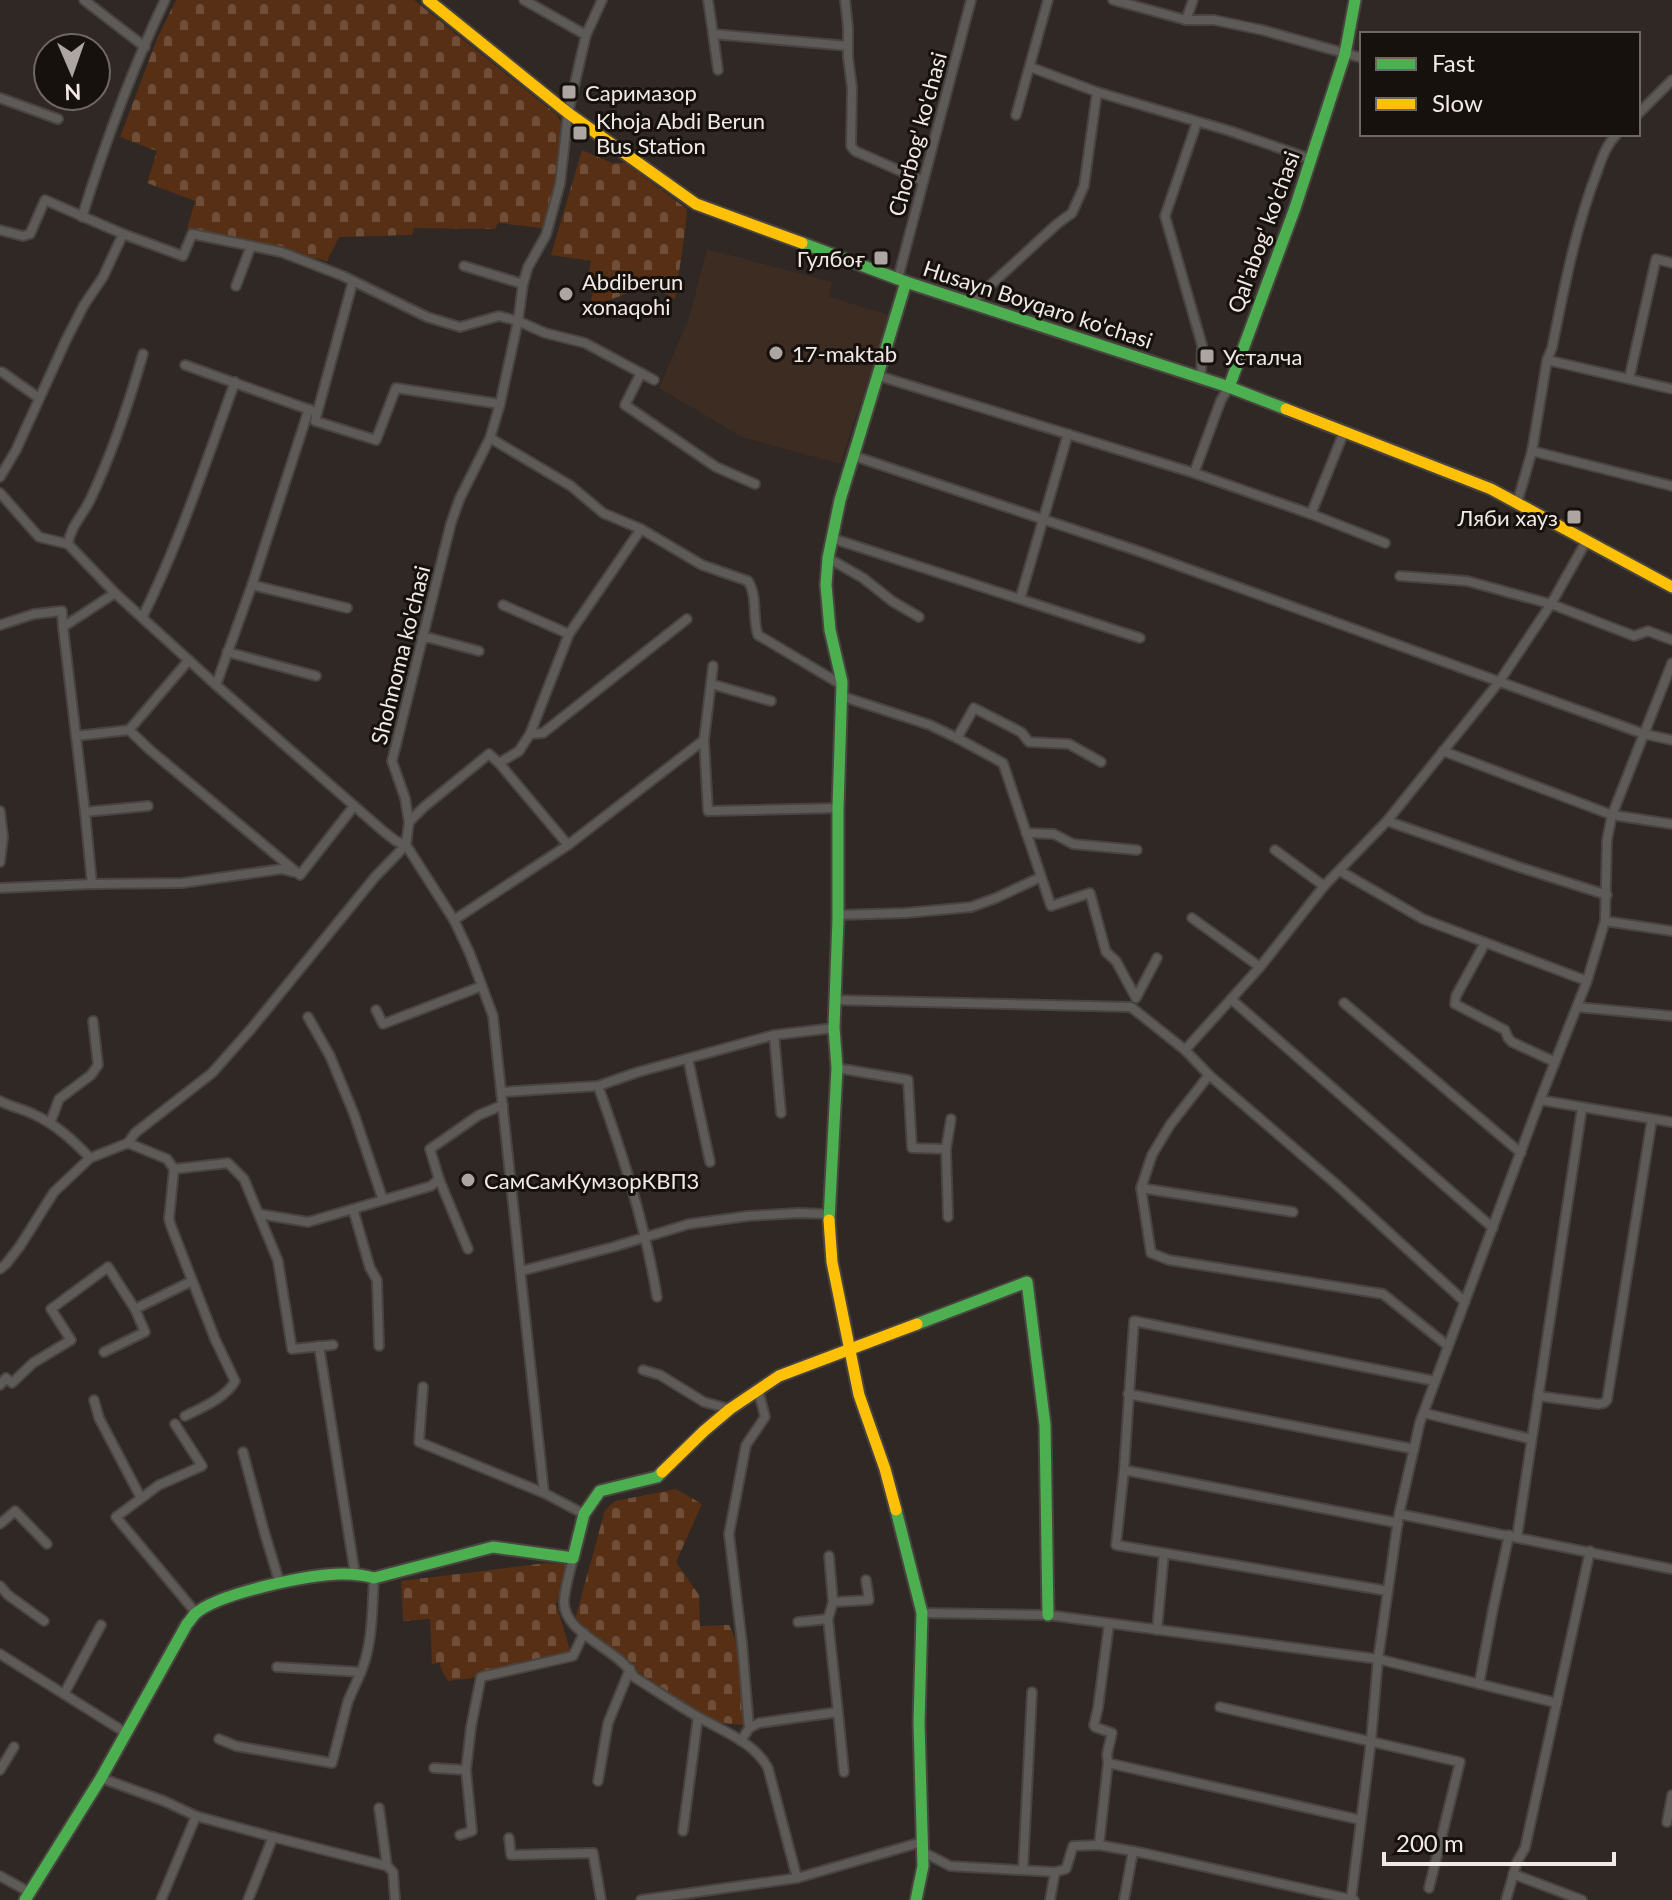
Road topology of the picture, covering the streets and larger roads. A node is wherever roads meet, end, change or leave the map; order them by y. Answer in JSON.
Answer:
{"nodes":[{"id":1,"x":84,"y":0,"type":"edge"},
{"id":2,"x":165,"y":0,"type":"edge"},
{"id":3,"x":428,"y":0,"type":"edge"},
{"id":4,"x":524,"y":0,"type":"edge"},
{"id":5,"x":602,"y":0,"type":"edge"},
{"id":6,"x":708,"y":0,"type":"edge"},
{"id":7,"x":845,"y":0,"type":"edge"},
{"id":8,"x":971,"y":0,"type":"edge"},
{"id":9,"x":1048,"y":0,"type":"edge"},
{"id":10,"x":1113,"y":0,"type":"edge"},
{"id":11,"x":1193,"y":0,"type":"edge"},
{"id":12,"x":1355,"y":0,"type":"edge"},
{"id":13,"x":1186,"y":20,"type":"junction"},
{"id":14,"x":713,"y":34,"type":"junction"},
{"id":15,"x":586,"y":35,"type":"junction"},
{"id":16,"x":848,"y":46,"type":"junction"},
{"id":17,"x":145,"y":47,"type":"junction"},
{"id":18,"x":1345,"y":54,"type":"junction"},
{"id":19,"x":1360,"y":58,"type":"edge"},
{"id":20,"x":1030,"y":67,"type":"junction"},
{"id":21,"x":718,"y":70,"type":"dead end"},
{"id":22,"x":1672,"y":80,"type":"edge"},
{"id":23,"x":1097,"y":92,"type":"junction"},
{"id":24,"x":0,"y":98,"type":"edge"},
{"id":25,"x":1640,"y":112,"type":"edge"},
{"id":26,"x":568,"y":113,"type":"junction"},
{"id":27,"x":1016,"y":115,"type":"dead end"},
{"id":28,"x":58,"y":119,"type":"dead end"},
{"id":29,"x":1197,"y":122,"type":"junction"},
{"id":30,"x":1615,"y":136,"type":"edge"},
{"id":31,"x":1311,"y":159,"type":"junction"},
{"id":32,"x":923,"y":181,"type":"junction"},
{"id":33,"x":82,"y":217,"type":"junction"},
{"id":34,"x":0,"y":230,"type":"edge"},
{"id":35,"x":123,"y":234,"type":"junction"},
{"id":36,"x":251,"y":246,"type":"junction"},
{"id":37,"x":1672,"y":263,"type":"edge"},
{"id":38,"x":464,"y":266,"type":"dead end"},
{"id":39,"x":902,"y":280,"type":"junction"},
{"id":40,"x":353,"y":281,"type":"junction"},
{"id":41,"x":523,"y":284,"type":"junction"},
{"id":42,"x":236,"y":286,"type":"dead end"},
{"id":43,"x":972,"y":302,"type":"junction"},
{"id":44,"x":518,"y":321,"type":"junction"},
{"id":45,"x":143,"y":354,"type":"dead end"},
{"id":46,"x":1547,"y":360,"type":"junction"},
{"id":47,"x":185,"y":365,"type":"dead end"},
{"id":48,"x":2,"y":372,"type":"dead end"},
{"id":49,"x":641,"y":373,"type":"junction"},
{"id":50,"x":879,"y":376,"type":"junction"},
{"id":51,"x":1201,"y":378,"type":"junction"},
{"id":52,"x":1629,"y":379,"type":"junction"},
{"id":53,"x":654,"y":380,"type":"dead end"},
{"id":54,"x":235,"y":382,"type":"junction"},
{"id":55,"x":1229,"y":387,"type":"junction"},
{"id":56,"x":1672,"y":389,"type":"edge"},
{"id":57,"x":39,"y":398,"type":"junction"},
{"id":58,"x":500,"y":404,"type":"junction"},
{"id":59,"x":313,"y":411,"type":"junction"},
{"id":60,"x":1344,"y":432,"type":"junction"},
{"id":61,"x":1068,"y":434,"type":"junction"},
{"id":62,"x":490,"y":438,"type":"junction"},
{"id":63,"x":1532,"y":451,"type":"junction"},
{"id":64,"x":854,"y":456,"type":"junction"},
{"id":65,"x":1194,"y":473,"type":"junction"},
{"id":66,"x":0,"y":477,"type":"edge"},
{"id":67,"x":755,"y":484,"type":"dead end"},
{"id":68,"x":1672,"y":486,"type":"edge"},
{"id":69,"x":0,"y":493,"type":"edge"},
{"id":70,"x":9,"y":503,"type":"junction"},
{"id":71,"x":1517,"y":503,"type":"junction"},
{"id":72,"x":0,"y":510,"type":"edge"},
{"id":73,"x":1311,"y":514,"type":"junction"},
{"id":74,"x":1044,"y":520,"type":"junction"},
{"id":75,"x":641,"y":529,"type":"junction"},
{"id":76,"x":831,"y":538,"type":"junction"},
{"id":77,"x":1587,"y":540,"type":"junction"},
{"id":78,"x":1385,"y":543,"type":"dead end"},
{"id":79,"x":68,"y":544,"type":"junction"},
{"id":80,"x":828,"y":558,"type":"junction"},
{"id":81,"x":1400,"y":576,"type":"dead end"},
{"id":82,"x":252,"y":585,"type":"junction"},
{"id":83,"x":1672,"y":587,"type":"edge"},
{"id":84,"x":115,"y":593,"type":"junction"},
{"id":85,"x":1020,"y":599,"type":"junction"},
{"id":86,"x":1551,"y":604,"type":"junction"},
{"id":87,"x":503,"y":605,"type":"dead end"},
{"id":88,"x":347,"y":608,"type":"dead end"},
{"id":89,"x":919,"y":617,"type":"dead end"},
{"id":90,"x":142,"y":618,"type":"junction"},
{"id":91,"x":687,"y":619,"type":"dead end"},
{"id":92,"x":0,"y":625,"type":"edge"},
{"id":93,"x":63,"y":627,"type":"junction"},
{"id":94,"x":569,"y":634,"type":"junction"},
{"id":95,"x":422,"y":638,"type":"junction"},
{"id":96,"x":1140,"y":638,"type":"dead end"},
{"id":97,"x":1672,"y":640,"type":"edge"},
{"id":98,"x":479,"y":651,"type":"dead end"},
{"id":99,"x":227,"y":652,"type":"junction"},
{"id":100,"x":189,"y":660,"type":"junction"},
{"id":101,"x":1672,"y":663,"type":"edge"},
{"id":102,"x":713,"y":666,"type":"dead end"},
{"id":103,"x":316,"y":676,"type":"dead end"},
{"id":104,"x":1499,"y":682,"type":"junction"},
{"id":105,"x":711,"y":684,"type":"junction"},
{"id":106,"x":216,"y":685,"type":"junction"},
{"id":107,"x":841,"y":691,"type":"junction"},
{"id":108,"x":771,"y":701,"type":"dead end"},
{"id":109,"x":129,"y":730,"type":"junction"},
{"id":110,"x":530,"y":734,"type":"junction"},
{"id":111,"x":1644,"y":734,"type":"junction"},
{"id":112,"x":76,"y":736,"type":"junction"},
{"id":113,"x":957,"y":738,"type":"junction"},
{"id":114,"x":704,"y":740,"type":"junction"},
{"id":115,"x":1672,"y":740,"type":"edge"},
{"id":116,"x":1443,"y":751,"type":"junction"},
{"id":117,"x":1101,"y":762,"type":"dead end"},
{"id":118,"x":499,"y":763,"type":"junction"},
{"id":119,"x":148,"y":806,"type":"dead end"},
{"id":120,"x":354,"y":806,"type":"junction"},
{"id":121,"x":838,"y":808,"type":"junction"},
{"id":122,"x":0,"y":811,"type":"edge"},
{"id":123,"x":85,"y":812,"type":"junction"},
{"id":124,"x":1612,"y":815,"type":"junction"},
{"id":125,"x":1387,"y":821,"type":"junction"},
{"id":126,"x":409,"y":822,"type":"junction"},
{"id":127,"x":1672,"y":824,"type":"edge"},
{"id":128,"x":1026,"y":833,"type":"junction"},
{"id":129,"x":406,"y":845,"type":"junction"},
{"id":130,"x":568,"y":845,"type":"junction"},
{"id":131,"x":1137,"y":850,"type":"dead end"},
{"id":132,"x":1275,"y":850,"type":"dead end"},
{"id":133,"x":0,"y":862,"type":"edge"},
{"id":134,"x":1340,"y":871,"type":"junction"},
{"id":135,"x":300,"y":875,"type":"junction"},
{"id":136,"x":1041,"y":877,"type":"junction"},
{"id":137,"x":92,"y":884,"type":"junction"},
{"id":138,"x":1324,"y":886,"type":"junction"},
{"id":139,"x":0,"y":888,"type":"edge"},
{"id":140,"x":1607,"y":895,"type":"junction"},
{"id":141,"x":838,"y":915,"type":"junction"},
{"id":142,"x":1192,"y":918,"type":"dead end"},
{"id":143,"x":454,"y":920,"type":"junction"},
{"id":144,"x":1605,"y":921,"type":"junction"},
{"id":145,"x":1672,"y":931,"type":"edge"},
{"id":146,"x":1485,"y":943,"type":"junction"},
{"id":147,"x":1157,"y":958,"type":"dead end"},
{"id":148,"x":1260,"y":967,"type":"junction"},
{"id":149,"x":1587,"y":981,"type":"junction"},
{"id":150,"x":482,"y":986,"type":"junction"},
{"id":151,"x":1231,"y":999,"type":"junction"},
{"id":152,"x":834,"y":1000,"type":"junction"},
{"id":153,"x":1134,"y":1003,"type":"junction"},
{"id":154,"x":1344,"y":1003,"type":"dead end"},
{"id":155,"x":1577,"y":1007,"type":"junction"},
{"id":156,"x":376,"y":1010,"type":"dead end"},
{"id":157,"x":1672,"y":1016,"type":"edge"},
{"id":158,"x":308,"y":1017,"type":"dead end"},
{"id":159,"x":93,"y":1021,"type":"dead end"},
{"id":160,"x":834,"y":1028,"type":"junction"},
{"id":161,"x":774,"y":1035,"type":"junction"},
{"id":162,"x":1185,"y":1050,"type":"junction"},
{"id":163,"x":688,"y":1059,"type":"junction"},
{"id":164,"x":1555,"y":1062,"type":"junction"},
{"id":165,"x":837,"y":1068,"type":"junction"},
{"id":166,"x":1209,"y":1075,"type":"junction"},
{"id":167,"x":598,"y":1086,"type":"junction"},
{"id":168,"x":502,"y":1092,"type":"junction"},
{"id":169,"x":1540,"y":1100,"type":"junction"},
{"id":170,"x":0,"y":1101,"type":"edge"},
{"id":171,"x":503,"y":1105,"type":"junction"},
{"id":172,"x":1582,"y":1108,"type":"junction"},
{"id":173,"x":781,"y":1113,"type":"dead end"},
{"id":174,"x":951,"y":1119,"type":"dead end"},
{"id":175,"x":1652,"y":1119,"type":"junction"},
{"id":176,"x":1672,"y":1122,"type":"edge"},
{"id":177,"x":50,"y":1123,"type":"junction"},
{"id":178,"x":128,"y":1143,"type":"junction"},
{"id":179,"x":946,"y":1149,"type":"junction"},
{"id":180,"x":1521,"y":1153,"type":"junction"},
{"id":181,"x":90,"y":1158,"type":"junction"},
{"id":182,"x":710,"y":1162,"type":"dead end"},
{"id":183,"x":174,"y":1169,"type":"junction"},
{"id":184,"x":439,"y":1179,"type":"junction"},
{"id":185,"x":1141,"y":1188,"type":"junction"},
{"id":186,"x":383,"y":1200,"type":"junction"},
{"id":187,"x":353,"y":1209,"type":"junction"},
{"id":188,"x":1293,"y":1212,"type":"dead end"},
{"id":189,"x":259,"y":1214,"type":"junction"},
{"id":190,"x":829,"y":1214,"type":"junction"},
{"id":191,"x":948,"y":1217,"type":"dead end"},
{"id":192,"x":1493,"y":1228,"type":"junction"},
{"id":193,"x":646,"y":1236,"type":"junction"},
{"id":194,"x":468,"y":1249,"type":"dead end"},
{"id":195,"x":0,"y":1269,"type":"edge"},
{"id":196,"x":521,"y":1271,"type":"junction"},
{"id":197,"x":192,"y":1281,"type":"junction"},
{"id":198,"x":657,"y":1297,"type":"dead end"},
{"id":199,"x":1465,"y":1302,"type":"junction"},
{"id":200,"x":135,"y":1309,"type":"junction"},
{"id":201,"x":333,"y":1345,"type":"dead end"},
{"id":202,"x":319,"y":1346,"type":"junction"},
{"id":203,"x":379,"y":1346,"type":"dead end"},
{"id":204,"x":1448,"y":1346,"type":"junction"},
{"id":205,"x":851,"y":1348,"type":"junction"},
{"id":206,"x":104,"y":1352,"type":"dead end"},
{"id":207,"x":643,"y":1370,"type":"dead end"},
{"id":208,"x":1435,"y":1381,"type":"junction"},
{"id":209,"x":0,"y":1385,"type":"edge"},
{"id":210,"x":423,"y":1387,"type":"dead end"},
{"id":211,"x":758,"y":1389,"type":"junction"},
{"id":212,"x":1128,"y":1394,"type":"junction"},
{"id":213,"x":1538,"y":1396,"type":"junction"},
{"id":214,"x":94,"y":1400,"type":"dead end"},
{"id":215,"x":730,"y":1409,"type":"junction"},
{"id":216,"x":1424,"y":1413,"type":"junction"},
{"id":217,"x":185,"y":1416,"type":"dead end"},
{"id":218,"x":175,"y":1424,"type":"dead end"},
{"id":219,"x":1531,"y":1439,"type":"junction"},
{"id":220,"x":1414,"y":1449,"type":"junction"},
{"id":221,"x":243,"y":1452,"type":"dead end"},
{"id":222,"x":1124,"y":1470,"type":"junction"},
{"id":223,"x":544,"y":1493,"type":"junction"},
{"id":224,"x":141,"y":1498,"type":"junction"},
{"id":225,"x":584,"y":1514,"type":"junction"},
{"id":226,"x":1398,"y":1518,"type":"junction"},
{"id":227,"x":0,"y":1524,"type":"edge"},
{"id":228,"x":1513,"y":1536,"type":"junction"},
{"id":229,"x":47,"y":1544,"type":"dead end"},
{"id":230,"x":1590,"y":1551,"type":"junction"},
{"id":231,"x":1164,"y":1553,"type":"junction"},
{"id":232,"x":829,"y":1556,"type":"dead end"},
{"id":233,"x":573,"y":1558,"type":"junction"},
{"id":234,"x":1672,"y":1569,"type":"edge"},
{"id":235,"x":355,"y":1574,"type":"junction"},
{"id":236,"x":374,"y":1578,"type":"junction"},
{"id":237,"x":866,"y":1580,"type":"dead end"},
{"id":238,"x":280,"y":1584,"type":"junction"},
{"id":239,"x":0,"y":1586,"type":"edge"},
{"id":240,"x":1388,"y":1591,"type":"junction"},
{"id":241,"x":833,"y":1602,"type":"junction"},
{"id":242,"x":922,"y":1613,"type":"junction"},
{"id":243,"x":197,"y":1614,"type":"junction"},
{"id":244,"x":1048,"y":1615,"type":"junction"},
{"id":245,"x":828,"y":1619,"type":"junction"},
{"id":246,"x":44,"y":1621,"type":"dead end"},
{"id":247,"x":798,"y":1622,"type":"dead end"},
{"id":248,"x":1109,"y":1624,"type":"junction"},
{"id":249,"x":101,"y":1625,"type":"dead end"},
{"id":250,"x":1157,"y":1630,"type":"junction"},
{"id":251,"x":584,"y":1633,"type":"junction"},
{"id":252,"x":0,"y":1654,"type":"edge"},
{"id":253,"x":1378,"y":1659,"type":"junction"},
{"id":254,"x":277,"y":1667,"type":"dead end"},
{"id":255,"x":630,"y":1669,"type":"junction"},
{"id":256,"x":361,"y":1672,"type":"junction"},
{"id":257,"x":1479,"y":1684,"type":"junction"},
{"id":258,"x":1032,"y":1692,"type":"dead end"},
{"id":259,"x":64,"y":1694,"type":"junction"},
{"id":260,"x":1557,"y":1703,"type":"junction"},
{"id":261,"x":1220,"y":1707,"type":"dead end"},
{"id":262,"x":838,"y":1712,"type":"junction"},
{"id":263,"x":698,"y":1717,"type":"junction"},
{"id":264,"x":749,"y":1728,"type":"junction"},
{"id":265,"x":126,"y":1733,"type":"junction"},
{"id":266,"x":219,"y":1739,"type":"dead end"},
{"id":267,"x":741,"y":1741,"type":"junction"},
{"id":268,"x":1371,"y":1741,"type":"junction"},
{"id":269,"x":14,"y":1747,"type":"dead end"},
{"id":270,"x":1108,"y":1763,"type":"junction"},
{"id":271,"x":434,"y":1768,"type":"dead end"},
{"id":272,"x":0,"y":1770,"type":"edge"},
{"id":273,"x":466,"y":1770,"type":"junction"},
{"id":274,"x":844,"y":1772,"type":"dead end"},
{"id":275,"x":101,"y":1778,"type":"junction"},
{"id":276,"x":598,"y":1781,"type":"dead end"},
{"id":277,"x":1672,"y":1795,"type":"edge"},
{"id":278,"x":379,"y":1808,"type":"dead end"},
{"id":279,"x":196,"y":1816,"type":"junction"},
{"id":280,"x":1361,"y":1820,"type":"junction"},
{"id":281,"x":1667,"y":1822,"type":"dead end"},
{"id":282,"x":683,"y":1831,"type":"dead end"},
{"id":283,"x":460,"y":1835,"type":"dead end"},
{"id":284,"x":273,"y":1837,"type":"junction"},
{"id":285,"x":509,"y":1838,"type":"dead end"},
{"id":286,"x":1099,"y":1845,"type":"junction"},
{"id":287,"x":923,"y":1847,"type":"junction"},
{"id":288,"x":1133,"y":1851,"type":"junction"},
{"id":289,"x":387,"y":1866,"type":"junction"},
{"id":290,"x":1023,"y":1870,"type":"junction"},
{"id":291,"x":1055,"y":1872,"type":"junction"},
{"id":292,"x":1513,"y":1874,"type":"junction"},
{"id":293,"x":0,"y":1876,"type":"edge"},
{"id":294,"x":797,"y":1878,"type":"junction"},
{"id":295,"x":733,"y":1887,"type":"junction"},
{"id":296,"x":1429,"y":1888,"type":"dead end"},
{"id":297,"x":27,"y":1896,"type":"edge"},
{"id":298,"x":161,"y":1900,"type":"edge"},
{"id":299,"x":248,"y":1900,"type":"edge"},
{"id":300,"x":395,"y":1900,"type":"edge"},
{"id":301,"x":601,"y":1900,"type":"edge"},
{"id":302,"x":641,"y":1900,"type":"edge"},
{"id":303,"x":734,"y":1900,"type":"edge"},
{"id":304,"x":916,"y":1900,"type":"edge"},
{"id":305,"x":1050,"y":1900,"type":"edge"},
{"id":306,"x":1124,"y":1900,"type":"edge"},
{"id":307,"x":1352,"y":1900,"type":"edge"},
{"id":308,"x":1506,"y":1900,"type":"edge"},
{"id":309,"x":1582,"y":1900,"type":"edge"}],
"edges":[{"from":1,"to":17,"type":"street"},
{"from":2,"to":17,"type":"street"},
{"from":3,"to":26,"type":"street","name":"Husayn Boyqaro ko'chasi"},
{"from":4,"to":15,"type":"street"},
{"from":5,"to":15,"type":"street","name":"Shohnoma ko'chasi"},
{"from":6,"to":14,"type":"street"},
{"from":7,"to":16,"type":"street"},
{"from":8,"to":32,"type":"street","name":"Сhorbog' ko'chasi"},
{"from":9,"to":20,"type":"street"},
{"from":10,"to":13,"type":"street"},
{"from":11,"to":13,"type":"street"},
{"from":12,"to":18,"type":"street","name":"Qal'abog' ko'chasi"},
{"from":13,"to":18,"type":"street"},
{"from":14,"to":16,"type":"street"},
{"from":14,"to":21,"type":"street"},
{"from":15,"to":26,"type":"street","name":"Shohnoma ko'chasi"},
{"from":16,"to":32,"type":"street"},
{"from":17,"to":33,"type":"street"},
{"from":18,"to":19,"type":"street"},
{"from":18,"to":31,"type":"street","name":"Qal'abog' ko'chasi"},
{"from":20,"to":23,"type":"street"},
{"from":20,"to":27,"type":"street"},
{"from":22,"to":25,"type":"street"},
{"from":23,"to":29,"type":"street"},
{"from":23,"to":43,"type":"street"},
{"from":24,"to":28,"type":"street"},
{"from":26,"to":39,"type":"street","name":"Husayn Boyqaro ko'chasi"},
{"from":26,"to":41,"type":"street","name":"Shohnoma ko'chasi"},
{"from":29,"to":31,"type":"street"},
{"from":29,"to":51,"type":"street"},
{"from":30,"to":46,"type":"street"},
{"from":31,"to":55,"type":"street","name":"Qal'abog' ko'chasi"},
{"from":32,"to":39,"type":"street","name":"Сhorbog' ko'chasi"},
{"from":33,"to":34,"type":"street"},
{"from":33,"to":35,"type":"street"},
{"from":35,"to":36,"type":"street"},
{"from":35,"to":57,"type":"street"},
{"from":36,"to":40,"type":"street"},
{"from":36,"to":42,"type":"street"},
{"from":37,"to":52,"type":"street"},
{"from":38,"to":41,"type":"street"},
{"from":39,"to":43,"type":"street","name":"Husayn Boyqaro ko'chasi"},
{"from":39,"to":50,"type":"street"},
{"from":40,"to":44,"type":"street"},
{"from":40,"to":59,"type":"street"},
{"from":41,"to":44,"type":"street","name":"Shohnoma ko'chasi"},
{"from":43,"to":51,"type":"street","name":"Husayn Boyqaro ko'chasi"},
{"from":44,"to":49,"type":"street"},
{"from":44,"to":58,"type":"street","name":"Shohnoma ko'chasi"},
{"from":45,"to":79,"type":"street"},
{"from":46,"to":52,"type":"street"},
{"from":46,"to":63,"type":"street"},
{"from":47,"to":54,"type":"street"},
{"from":48,"to":57,"type":"street"},
{"from":49,"to":53,"type":"street"},
{"from":49,"to":67,"type":"street"},
{"from":50,"to":61,"type":"street"},
{"from":50,"to":64,"type":"street"},
{"from":51,"to":55,"type":"street","name":"Husayn Boyqaro ko'chasi"},
{"from":52,"to":56,"type":"street"},
{"from":54,"to":59,"type":"street"},
{"from":54,"to":90,"type":"street"},
{"from":55,"to":60,"type":"street","name":"Husayn Boyqaro ko'chasi"},
{"from":55,"to":65,"type":"street","name":"Qal'abog' ko'chasi"},
{"from":57,"to":66,"type":"street"},
{"from":58,"to":59,"type":"street"},
{"from":58,"to":62,"type":"street","name":"Shohnoma ko'chasi"},
{"from":59,"to":82,"type":"street"},
{"from":60,"to":71,"type":"street","name":"Husayn Boyqaro ko'chasi"},
{"from":60,"to":73,"type":"street"},
{"from":61,"to":65,"type":"street"},
{"from":61,"to":74,"type":"street"},
{"from":62,"to":75,"type":"street"},
{"from":62,"to":95,"type":"street","name":"Shohnoma ko'chasi"},
{"from":63,"to":68,"type":"street"},
{"from":63,"to":71,"type":"street"},
{"from":64,"to":74,"type":"street"},
{"from":64,"to":76,"type":"street"},
{"from":65,"to":73,"type":"street"},
{"from":69,"to":70,"type":"street"},
{"from":70,"to":72,"type":"street"},
{"from":70,"to":79,"type":"street"},
{"from":71,"to":77,"type":"street","name":"Husayn Boyqaro ko'chasi"},
{"from":73,"to":78,"type":"street"},
{"from":74,"to":85,"type":"street"},
{"from":74,"to":104,"type":"street"},
{"from":75,"to":94,"type":"street"},
{"from":75,"to":107,"type":"street"},
{"from":76,"to":80,"type":"street"},
{"from":76,"to":85,"type":"street"},
{"from":77,"to":83,"type":"street","name":"Husayn Boyqaro ko'chasi"},
{"from":77,"to":86,"type":"street"},
{"from":79,"to":84,"type":"street"},
{"from":80,"to":89,"type":"street"},
{"from":80,"to":107,"type":"street"},
{"from":81,"to":86,"type":"street"},
{"from":82,"to":88,"type":"street"},
{"from":82,"to":99,"type":"street"},
{"from":84,"to":90,"type":"street"},
{"from":84,"to":93,"type":"street"},
{"from":85,"to":96,"type":"street"},
{"from":86,"to":97,"type":"street"},
{"from":86,"to":104,"type":"street"},
{"from":87,"to":94,"type":"street"},
{"from":90,"to":100,"type":"street"},
{"from":91,"to":110,"type":"street"},
{"from":92,"to":93,"type":"street"},
{"from":93,"to":112,"type":"street"},
{"from":94,"to":110,"type":"street"},
{"from":95,"to":98,"type":"street"},
{"from":95,"to":126,"type":"street","name":"Shohnoma ko'chasi"},
{"from":99,"to":103,"type":"street"},
{"from":99,"to":106,"type":"street"},
{"from":100,"to":106,"type":"street"},
{"from":100,"to":109,"type":"street"},
{"from":101,"to":111,"type":"street"},
{"from":102,"to":105,"type":"street"},
{"from":104,"to":111,"type":"street"},
{"from":104,"to":116,"type":"street"},
{"from":105,"to":108,"type":"street"},
{"from":105,"to":114,"type":"street"},
{"from":106,"to":120,"type":"street"},
{"from":107,"to":113,"type":"street"},
{"from":107,"to":121,"type":"street"},
{"from":109,"to":112,"type":"street"},
{"from":109,"to":135,"type":"street"},
{"from":110,"to":118,"type":"street"},
{"from":111,"to":115,"type":"street"},
{"from":111,"to":124,"type":"street"},
{"from":112,"to":123,"type":"street"},
{"from":113,"to":117,"type":"street"},
{"from":113,"to":128,"type":"street"},
{"from":114,"to":121,"type":"street"},
{"from":114,"to":130,"type":"street"},
{"from":116,"to":124,"type":"street"},
{"from":116,"to":125,"type":"street"},
{"from":118,"to":126,"type":"street"},
{"from":118,"to":130,"type":"street"},
{"from":119,"to":123,"type":"street"},
{"from":120,"to":129,"type":"street"},
{"from":120,"to":135,"type":"street"},
{"from":121,"to":141,"type":"street"},
{"from":122,"to":133,"type":"street"},
{"from":123,"to":137,"type":"street"},
{"from":124,"to":127,"type":"street"},
{"from":124,"to":140,"type":"street"},
{"from":125,"to":134,"type":"street"},
{"from":125,"to":140,"type":"street"},
{"from":126,"to":129,"type":"street","name":"Shohnoma ko'chasi"},
{"from":128,"to":131,"type":"street"},
{"from":128,"to":136,"type":"street"},
{"from":129,"to":143,"type":"street"},
{"from":129,"to":178,"type":"street"},
{"from":130,"to":143,"type":"street"},
{"from":132,"to":138,"type":"street"},
{"from":134,"to":138,"type":"street"},
{"from":134,"to":146,"type":"street"},
{"from":135,"to":137,"type":"street"},
{"from":136,"to":141,"type":"street"},
{"from":136,"to":153,"type":"street"},
{"from":137,"to":139,"type":"street"},
{"from":138,"to":148,"type":"street"},
{"from":140,"to":144,"type":"street"},
{"from":141,"to":152,"type":"street"},
{"from":142,"to":148,"type":"street"},
{"from":143,"to":150,"type":"street"},
{"from":144,"to":145,"type":"street"},
{"from":144,"to":149,"type":"street"},
{"from":146,"to":149,"type":"street"},
{"from":146,"to":164,"type":"street"},
{"from":147,"to":153,"type":"street"},
{"from":148,"to":151,"type":"street"},
{"from":149,"to":155,"type":"street"},
{"from":150,"to":156,"type":"street"},
{"from":150,"to":168,"type":"street"},
{"from":151,"to":162,"type":"street"},
{"from":151,"to":192,"type":"street"},
{"from":152,"to":153,"type":"street"},
{"from":152,"to":160,"type":"street"},
{"from":153,"to":162,"type":"street"},
{"from":154,"to":180,"type":"street"},
{"from":155,"to":157,"type":"street"},
{"from":155,"to":164,"type":"street"},
{"from":158,"to":186,"type":"street"},
{"from":159,"to":177,"type":"street"},
{"from":160,"to":161,"type":"street"},
{"from":160,"to":165,"type":"street"},
{"from":161,"to":163,"type":"street"},
{"from":161,"to":173,"type":"street"},
{"from":162,"to":166,"type":"street"},
{"from":163,"to":167,"type":"street"},
{"from":163,"to":182,"type":"street"},
{"from":164,"to":169,"type":"street"},
{"from":165,"to":179,"type":"street"},
{"from":165,"to":190,"type":"street"},
{"from":166,"to":185,"type":"street"},
{"from":166,"to":199,"type":"street"},
{"from":167,"to":168,"type":"street"},
{"from":167,"to":193,"type":"street"},
{"from":168,"to":171,"type":"street"},
{"from":169,"to":172,"type":"street"},
{"from":169,"to":180,"type":"street"},
{"from":170,"to":177,"type":"street"},
{"from":171,"to":184,"type":"street"},
{"from":171,"to":196,"type":"street"},
{"from":172,"to":175,"type":"street"},
{"from":172,"to":213,"type":"street"},
{"from":174,"to":179,"type":"street"},
{"from":175,"to":176,"type":"street"},
{"from":175,"to":213,"type":"street"},
{"from":177,"to":181,"type":"street"},
{"from":178,"to":181,"type":"street"},
{"from":178,"to":183,"type":"street"},
{"from":179,"to":191,"type":"street"},
{"from":180,"to":192,"type":"street"},
{"from":181,"to":195,"type":"street"},
{"from":183,"to":189,"type":"street"},
{"from":183,"to":197,"type":"street"},
{"from":184,"to":186,"type":"street"},
{"from":184,"to":194,"type":"street"},
{"from":185,"to":188,"type":"street"},
{"from":185,"to":204,"type":"street"},
{"from":186,"to":187,"type":"street"},
{"from":187,"to":189,"type":"street"},
{"from":187,"to":203,"type":"street"},
{"from":189,"to":202,"type":"street"},
{"from":190,"to":193,"type":"street"},
{"from":190,"to":205,"type":"street"},
{"from":192,"to":199,"type":"street"},
{"from":193,"to":196,"type":"street"},
{"from":193,"to":198,"type":"street"},
{"from":196,"to":223,"type":"street"},
{"from":197,"to":200,"type":"street"},
{"from":197,"to":217,"type":"street"},
{"from":199,"to":204,"type":"street"},
{"from":200,"to":206,"type":"street"},
{"from":200,"to":209,"type":"street"},
{"from":201,"to":202,"type":"street"},
{"from":202,"to":235,"type":"street"},
{"from":204,"to":208,"type":"street"},
{"from":205,"to":211,"type":"street"},
{"from":205,"to":242,"type":"street"},
{"from":205,"to":244,"type":"street"},
{"from":207,"to":215,"type":"street"},
{"from":208,"to":212,"type":"street"},
{"from":208,"to":216,"type":"street"},
{"from":210,"to":223,"type":"street"},
{"from":211,"to":215,"type":"street"},
{"from":211,"to":264,"type":"street"},
{"from":212,"to":220,"type":"street"},
{"from":212,"to":222,"type":"street"},
{"from":213,"to":219,"type":"street"},
{"from":214,"to":224,"type":"street"},
{"from":215,"to":225,"type":"street"},
{"from":216,"to":219,"type":"street"},
{"from":216,"to":220,"type":"street"},
{"from":218,"to":224,"type":"street"},
{"from":219,"to":228,"type":"street"},
{"from":220,"to":226,"type":"street"},
{"from":221,"to":238,"type":"street"},
{"from":222,"to":226,"type":"street"},
{"from":222,"to":231,"type":"street"},
{"from":223,"to":225,"type":"street"},
{"from":224,"to":243,"type":"street"},
{"from":225,"to":233,"type":"street"},
{"from":226,"to":228,"type":"street"},
{"from":226,"to":240,"type":"street"},
{"from":227,"to":229,"type":"street"},
{"from":228,"to":230,"type":"street"},
{"from":228,"to":257,"type":"street"},
{"from":230,"to":234,"type":"street"},
{"from":230,"to":260,"type":"street"},
{"from":231,"to":240,"type":"street"},
{"from":231,"to":250,"type":"street"},
{"from":232,"to":241,"type":"street"},
{"from":233,"to":236,"type":"street"},
{"from":233,"to":251,"type":"street"},
{"from":235,"to":236,"type":"street"},
{"from":235,"to":238,"type":"street"},
{"from":236,"to":256,"type":"street"},
{"from":237,"to":241,"type":"street"},
{"from":238,"to":243,"type":"street"},
{"from":239,"to":246,"type":"street"},
{"from":240,"to":253,"type":"street"},
{"from":241,"to":245,"type":"street"},
{"from":242,"to":244,"type":"street"},
{"from":242,"to":287,"type":"street"},
{"from":243,"to":265,"type":"street"},
{"from":244,"to":248,"type":"street"},
{"from":245,"to":247,"type":"street"},
{"from":245,"to":262,"type":"street"},
{"from":248,"to":250,"type":"street"},
{"from":248,"to":270,"type":"street"},
{"from":249,"to":259,"type":"street"},
{"from":250,"to":253,"type":"street"},
{"from":251,"to":255,"type":"street"},
{"from":251,"to":273,"type":"street"},
{"from":252,"to":259,"type":"street"},
{"from":253,"to":257,"type":"street"},
{"from":253,"to":268,"type":"street"},
{"from":254,"to":256,"type":"street"},
{"from":255,"to":263,"type":"street"},
{"from":255,"to":276,"type":"street"},
{"from":256,"to":266,"type":"street"},
{"from":257,"to":260,"type":"street"},
{"from":258,"to":290,"type":"street"},
{"from":259,"to":265,"type":"street"},
{"from":260,"to":292,"type":"street"},
{"from":261,"to":268,"type":"street"},
{"from":262,"to":264,"type":"street"},
{"from":262,"to":274,"type":"street"},
{"from":263,"to":267,"type":"street"},
{"from":263,"to":282,"type":"street"},
{"from":264,"to":267,"type":"street"},
{"from":265,"to":275,"type":"street"},
{"from":267,"to":294,"type":"street"},
{"from":268,"to":280,"type":"street"},
{"from":268,"to":296,"type":"street"},
{"from":269,"to":272,"type":"street"},
{"from":270,"to":280,"type":"street"},
{"from":270,"to":286,"type":"street"},
{"from":271,"to":273,"type":"street"},
{"from":273,"to":283,"type":"street"},
{"from":275,"to":279,"type":"street"},
{"from":275,"to":297,"type":"street"},
{"from":277,"to":281,"type":"street"},
{"from":278,"to":289,"type":"street"},
{"from":279,"to":284,"type":"street"},
{"from":279,"to":298,"type":"street"},
{"from":280,"to":307,"type":"street"},
{"from":284,"to":289,"type":"street"},
{"from":284,"to":299,"type":"street"},
{"from":285,"to":301,"type":"street"},
{"from":286,"to":288,"type":"street"},
{"from":286,"to":291,"type":"street"},
{"from":287,"to":290,"type":"street"},
{"from":287,"to":294,"type":"street"},
{"from":287,"to":304,"type":"street"},
{"from":288,"to":306,"type":"street"},
{"from":288,"to":307,"type":"street"},
{"from":289,"to":300,"type":"street"},
{"from":290,"to":291,"type":"street"},
{"from":291,"to":305,"type":"street"},
{"from":292,"to":308,"type":"street"},
{"from":292,"to":309,"type":"street"},
{"from":293,"to":297,"type":"street"},
{"from":294,"to":295,"type":"street"},
{"from":295,"to":302,"type":"street"},
{"from":295,"to":303,"type":"street"}]}
